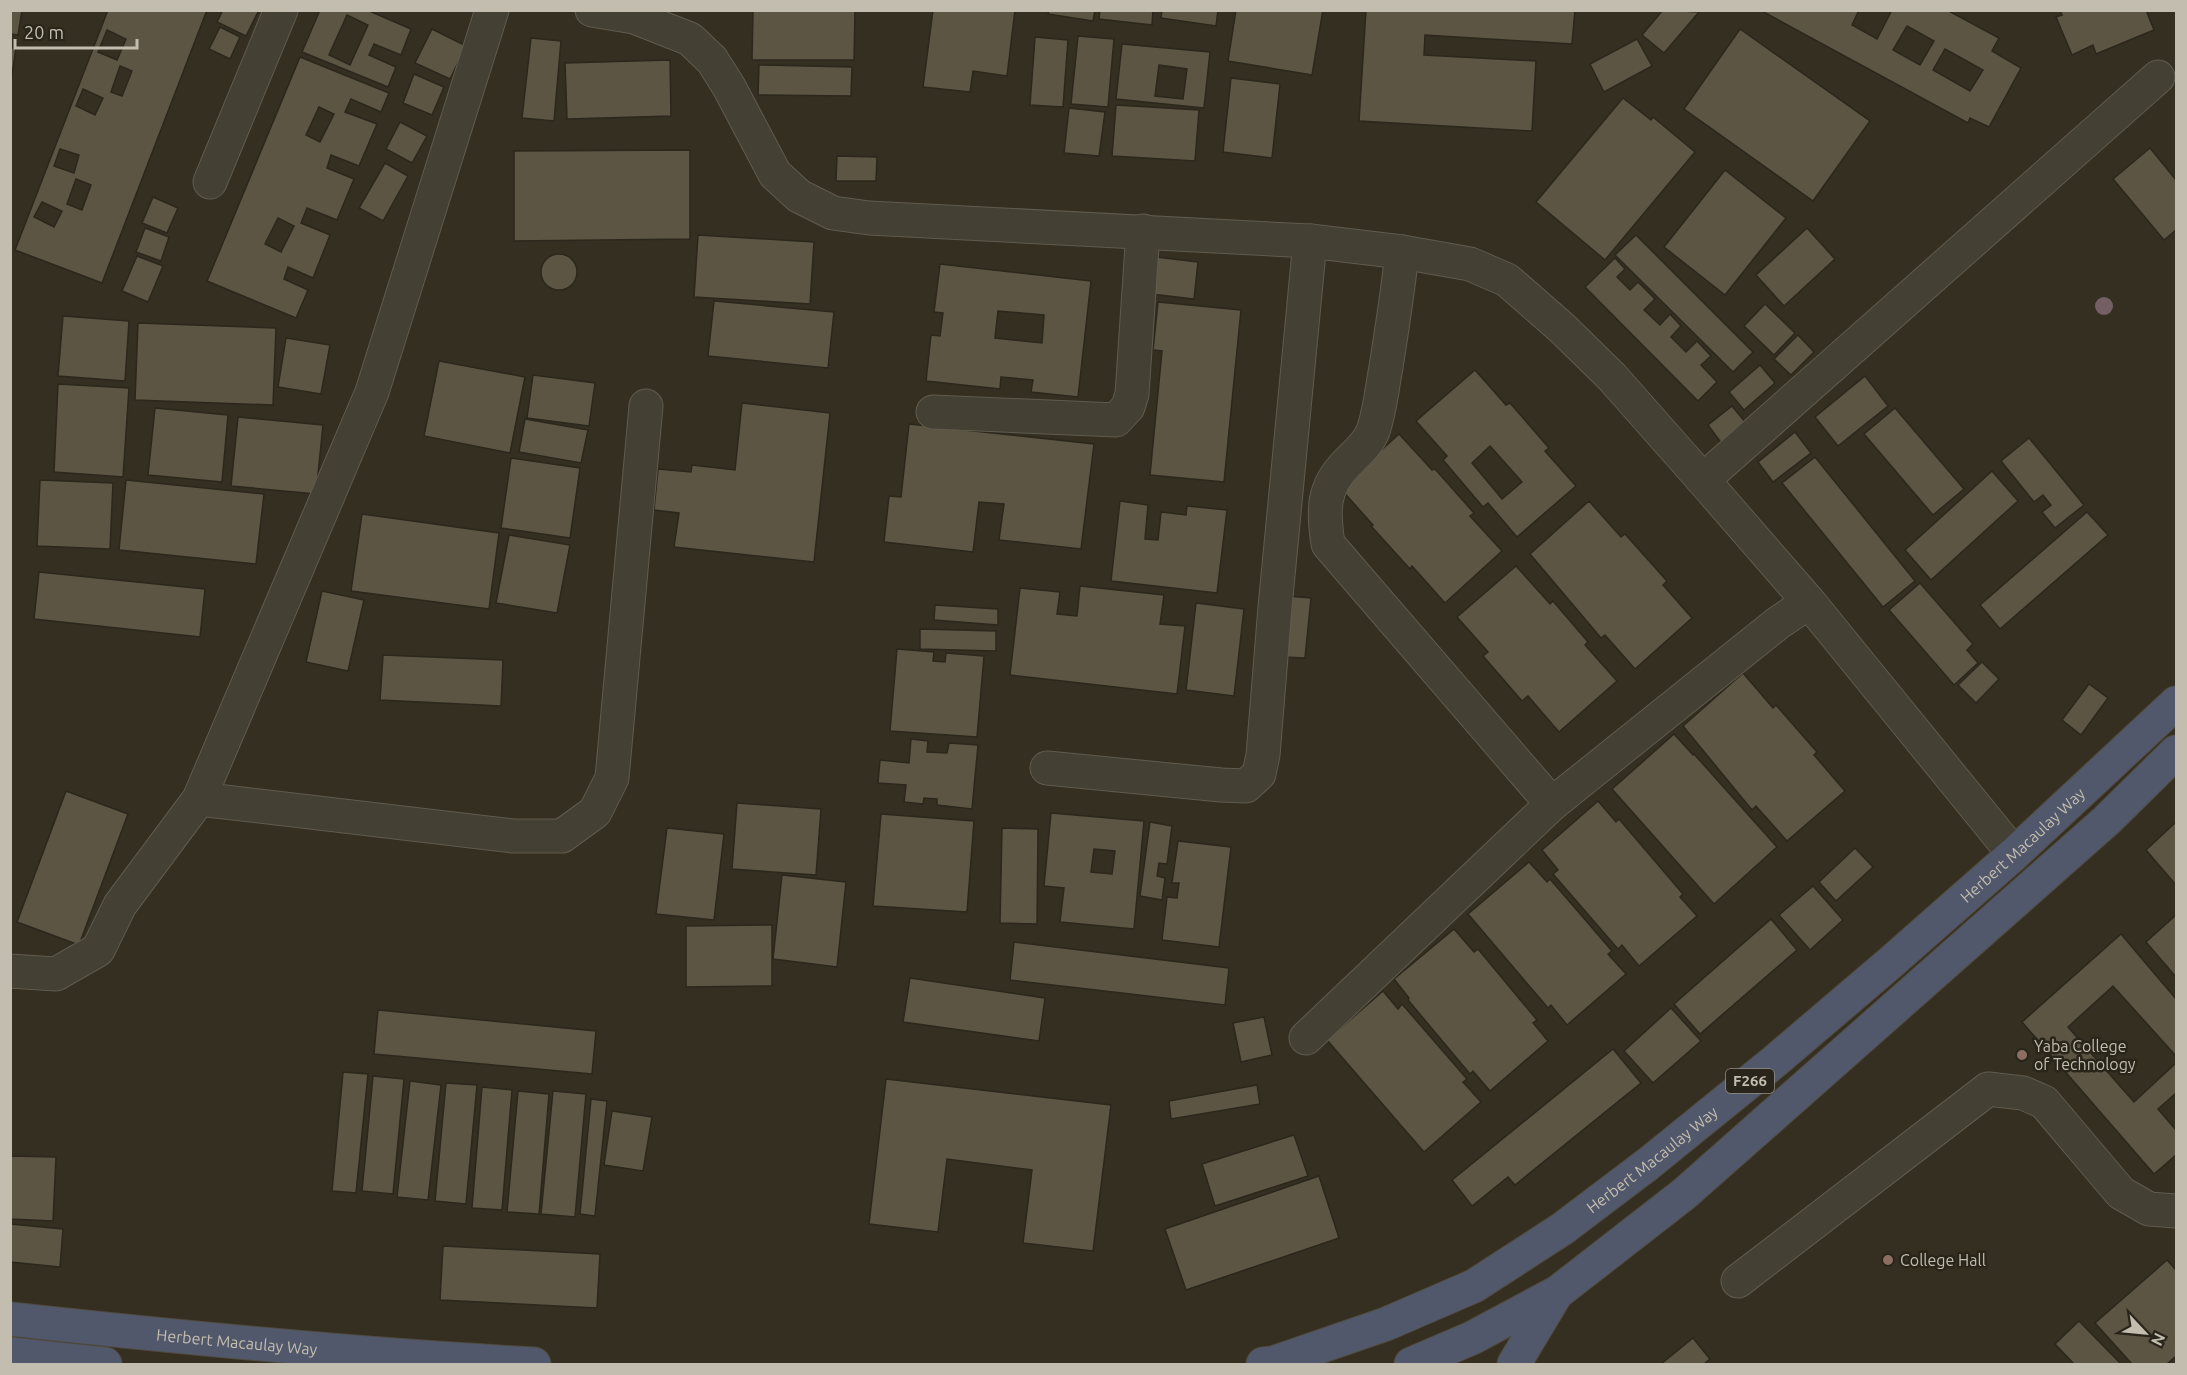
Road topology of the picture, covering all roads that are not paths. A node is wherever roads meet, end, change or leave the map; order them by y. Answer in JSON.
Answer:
{"nodes":[{"id":1,"x":281,"y":10,"type":"edge"},
{"id":2,"x":492,"y":10,"type":"edge"},
{"id":3,"x":592,"y":10,"type":"edge"},
{"id":4,"x":2158,"y":77,"type":"dead end"},
{"id":5,"x":210,"y":182,"type":"dead end"},
{"id":6,"x":1143,"y":231,"type":"junction"},
{"id":7,"x":1310,"y":241,"type":"junction"},
{"id":8,"x":1402,"y":252,"type":"junction"},
{"id":9,"x":646,"y":406,"type":"dead end"},
{"id":10,"x":933,"y":412,"type":"dead end"},
{"id":11,"x":1703,"y":480,"type":"junction"},
{"id":12,"x":1809,"y":602,"type":"junction"},
{"id":13,"x":2176,"y":703,"type":"edge"},
{"id":14,"x":2176,"y":753,"type":"edge"},
{"id":15,"x":1047,"y":768,"type":"dead end"},
{"id":16,"x":200,"y":800,"type":"junction"},
{"id":17,"x":1552,"y":804,"type":"junction"},
{"id":18,"x":2014,"y":854,"type":"junction"},
{"id":19,"x":10,"y":971,"type":"edge"},
{"id":20,"x":1306,"y":1038,"type":"dead end"},
{"id":21,"x":2176,"y":1211,"type":"edge"},
{"id":22,"x":1738,"y":1281,"type":"dead end"},
{"id":23,"x":1557,"y":1292,"type":"junction"},
{"id":24,"x":10,"y":1319,"type":"edge"},
{"id":25,"x":10,"y":1354,"type":"edge"},
{"id":26,"x":105,"y":1365,"type":"edge"},
{"id":27,"x":534,"y":1365,"type":"edge"},
{"id":28,"x":1263,"y":1365,"type":"edge"},
{"id":29,"x":1411,"y":1365,"type":"edge"},
{"id":30,"x":1514,"y":1365,"type":"edge"}],
"edges":[{"from":1,"to":5,"type":"street"},
{"from":2,"to":16,"type":"street"},
{"from":3,"to":6,"type":"street"},
{"from":4,"to":11,"type":"street"},
{"from":6,"to":7,"type":"street"},
{"from":6,"to":10,"type":"street"},
{"from":7,"to":8,"type":"street"},
{"from":7,"to":15,"type":"street"},
{"from":8,"to":11,"type":"street"},
{"from":8,"to":17,"type":"street"},
{"from":9,"to":16,"type":"street"},
{"from":11,"to":12,"type":"street"},
{"from":12,"to":17,"type":"street"},
{"from":12,"to":18,"type":"street"},
{"from":13,"to":18,"type":"highway","name":"Herbert Macaulay Way","number":"F266"},
{"from":14,"to":23,"type":"highway","number":"F266"},
{"from":16,"to":19,"type":"street"},
{"from":17,"to":20,"type":"street"},
{"from":18,"to":28,"type":"highway","name":"Herbert Macaulay Way","number":"F266"},
{"from":21,"to":22,"type":"street"},
{"from":23,"to":29,"type":"highway","number":"F266"},
{"from":23,"to":30,"type":"highway"},
{"from":24,"to":27,"type":"highway","name":"Herbert Macaulay Way"},
{"from":25,"to":26,"type":"highway"}]}
